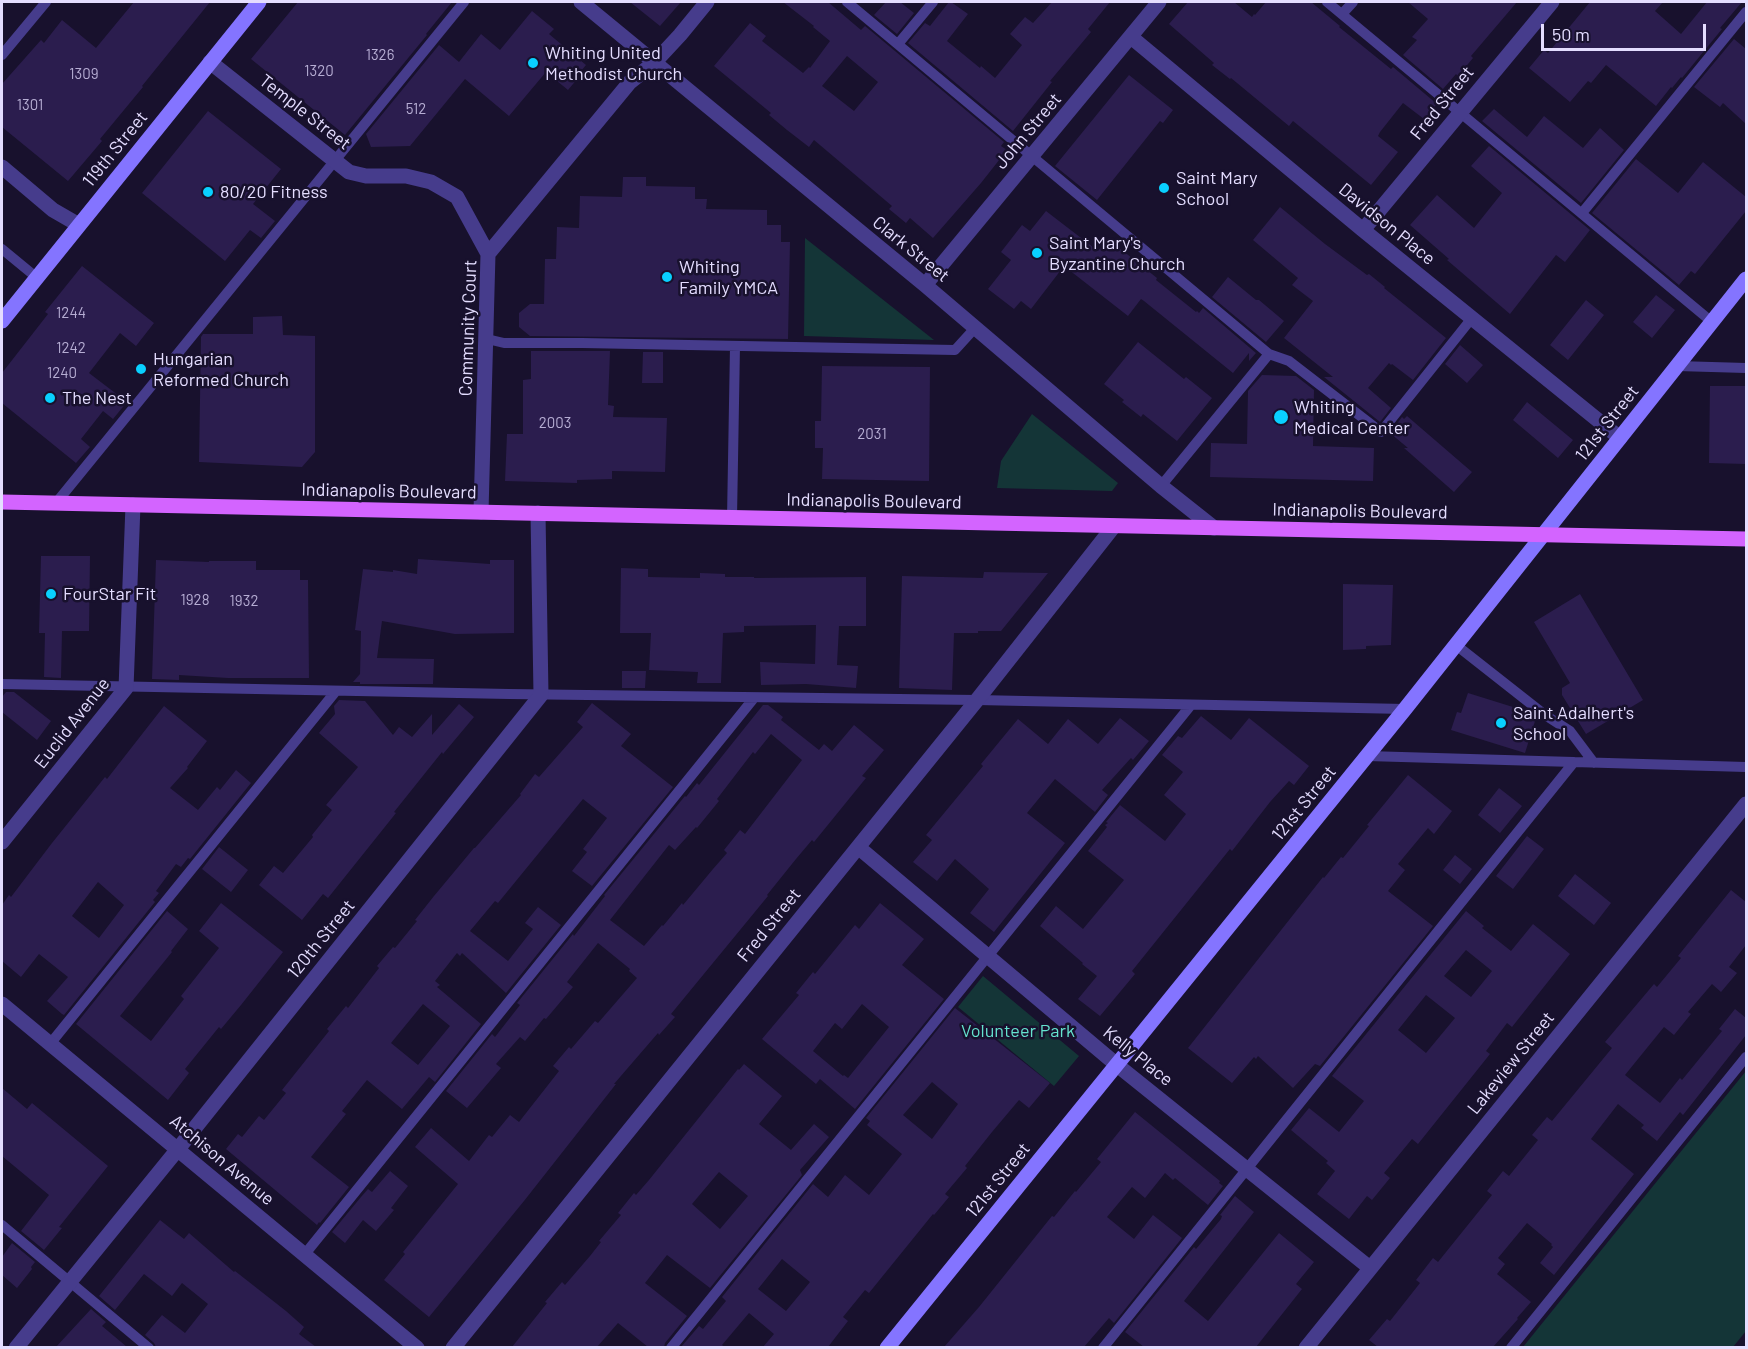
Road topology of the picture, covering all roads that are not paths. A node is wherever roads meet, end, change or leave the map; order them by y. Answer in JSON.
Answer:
{"nodes":[{"id":1,"x":46,"y":2,"type":"edge"},
{"id":2,"x":259,"y":2,"type":"edge"},
{"id":3,"x":464,"y":2,"type":"edge"},
{"id":4,"x":580,"y":2,"type":"edge"},
{"id":5,"x":707,"y":2,"type":"edge"},
{"id":6,"x":847,"y":2,"type":"edge"},
{"id":7,"x":933,"y":2,"type":"edge"},
{"id":8,"x":1159,"y":2,"type":"edge"},
{"id":9,"x":1327,"y":2,"type":"edge"},
{"id":10,"x":1353,"y":2,"type":"edge"},
{"id":11,"x":1552,"y":2,"type":"edge"},
{"id":12,"x":1746,"y":12,"type":"edge"},
{"id":13,"x":1342,"y":14,"type":"junction"},
{"id":14,"x":1131,"y":37,"type":"junction"},
{"id":15,"x":898,"y":44,"type":"junction"},
{"id":16,"x":2,"y":55,"type":"edge"},
{"id":17,"x":210,"y":62,"type":"junction"},
{"id":18,"x":654,"y":63,"type":"junction"},
{"id":19,"x":1461,"y":112,"type":"junction"},
{"id":20,"x":1032,"y":156,"type":"junction"},
{"id":21,"x":334,"y":160,"type":"junction"},
{"id":22,"x":2,"y":167,"type":"edge"},
{"id":23,"x":1582,"y":213,"type":"junction"},
{"id":24,"x":79,"y":225,"type":"junction"},
{"id":25,"x":1363,"y":230,"type":"junction"},
{"id":26,"x":2,"y":249,"type":"edge"},
{"id":27,"x":488,"y":254,"type":"junction"},
{"id":28,"x":36,"y":277,"type":"junction"},
{"id":29,"x":1746,"y":279,"type":"edge"},
{"id":30,"x":925,"y":285,"type":"junction"},
{"id":31,"x":1472,"y":318,"type":"junction"},
{"id":32,"x":2,"y":321,"type":"edge"},
{"id":33,"x":1712,"y":322,"type":"junction"},
{"id":34,"x":975,"y":327,"type":"junction"},
{"id":35,"x":487,"y":339,"type":"junction"},
{"id":36,"x":735,"y":346,"type":"junction"},
{"id":37,"x":1269,"y":354,"type":"junction"},
{"id":38,"x":1677,"y":366,"type":"junction"},
{"id":39,"x":1746,"y":368,"type":"edge"},
{"id":40,"x":1620,"y":438,"type":"junction"},
{"id":41,"x":1161,"y":486,"type":"junction"},
{"id":42,"x":2,"y":502,"type":"edge"},
{"id":43,"x":56,"y":503,"type":"junction"},
{"id":44,"x":133,"y":505,"type":"junction"},
{"id":45,"x":481,"y":512,"type":"junction"},
{"id":46,"x":538,"y":513,"type":"junction"},
{"id":47,"x":732,"y":518,"type":"junction"},
{"id":48,"x":1114,"y":526,"type":"junction"},
{"id":49,"x":1214,"y":528,"type":"junction"},
{"id":50,"x":1544,"y":535,"type":"junction"},
{"id":51,"x":1746,"y":539,"type":"edge"},
{"id":52,"x":1456,"y":645,"type":"junction"},
{"id":53,"x":2,"y":684,"type":"edge"},
{"id":54,"x":126,"y":687,"type":"junction"},
{"id":55,"x":336,"y":691,"type":"junction"},
{"id":56,"x":541,"y":695,"type":"junction"},
{"id":57,"x":754,"y":698,"type":"junction"},
{"id":58,"x":977,"y":699,"type":"junction"},
{"id":59,"x":1191,"y":705,"type":"junction"},
{"id":60,"x":1405,"y":709,"type":"junction"},
{"id":61,"x":1367,"y":756,"type":"junction"},
{"id":62,"x":1574,"y":762,"type":"junction"},
{"id":63,"x":1594,"y":762,"type":"junction"},
{"id":64,"x":1746,"y":767,"type":"edge"},
{"id":65,"x":1746,"y":804,"type":"edge"},
{"id":66,"x":2,"y":842,"type":"edge"},
{"id":67,"x":858,"y":847,"type":"junction"},
{"id":68,"x":987,"y":956,"type":"junction"},
{"id":69,"x":2,"y":1004,"type":"edge"},
{"id":70,"x":50,"y":1044,"type":"junction"},
{"id":71,"x":1746,"y":1057,"type":"edge"},
{"id":72,"x":1117,"y":1065,"type":"junction"},
{"id":73,"x":178,"y":1149,"type":"junction"},
{"id":74,"x":1247,"y":1170,"type":"junction"},
{"id":75,"x":2,"y":1225,"type":"edge"},
{"id":76,"x":305,"y":1254,"type":"junction"},
{"id":77,"x":1370,"y":1268,"type":"junction"},
{"id":78,"x":70,"y":1282,"type":"junction"},
{"id":79,"x":16,"y":1347,"type":"edge"},
{"id":80,"x":149,"y":1347,"type":"edge"},
{"id":81,"x":417,"y":1347,"type":"edge"},
{"id":82,"x":453,"y":1347,"type":"edge"},
{"id":83,"x":671,"y":1347,"type":"edge"},
{"id":84,"x":887,"y":1347,"type":"edge"},
{"id":85,"x":1103,"y":1347,"type":"edge"},
{"id":86,"x":1306,"y":1347,"type":"edge"},
{"id":87,"x":1511,"y":1347,"type":"edge"}],
"edges":[{"from":1,"to":16,"type":"lane"},
{"from":2,"to":17,"type":"street","name":"119th Street"},
{"from":3,"to":21,"type":"lane"},
{"from":4,"to":18,"type":"street","name":"Clark Street"},
{"from":5,"to":18,"type":"street","name":"Community Court"},
{"from":6,"to":15,"type":"lane"},
{"from":7,"to":15,"type":"lane"},
{"from":8,"to":14,"type":"street","name":"John Street"},
{"from":9,"to":13,"type":"lane"},
{"from":10,"to":13,"type":"lane"},
{"from":11,"to":19,"type":"street","name":"Fred Street"},
{"from":12,"to":23,"type":"lane"},
{"from":13,"to":19,"type":"lane"},
{"from":14,"to":20,"type":"street","name":"John Street"},
{"from":14,"to":25,"type":"street","name":"Davidson Place"},
{"from":15,"to":20,"type":"lane"},
{"from":17,"to":21,"type":"street","name":"Temple Street"},
{"from":17,"to":24,"type":"street","name":"119th Street"},
{"from":18,"to":27,"type":"street","name":"Community Court"},
{"from":18,"to":30,"type":"street","name":"Clark Street"},
{"from":19,"to":23,"type":"lane"},
{"from":19,"to":25,"type":"street","name":"Fred Street"},
{"from":20,"to":30,"type":"street","name":"John Street"},
{"from":20,"to":37,"type":"lane"},
{"from":21,"to":27,"type":"street","name":"Temple Street"},
{"from":21,"to":43,"type":"lane"},
{"from":22,"to":24,"type":"street"},
{"from":23,"to":33,"type":"lane"},
{"from":24,"to":28,"type":"street","name":"119th Street"},
{"from":25,"to":31,"type":"street","name":"Davidson Place"},
{"from":26,"to":28,"type":"lane"},
{"from":27,"to":35,"type":"street","name":"Community Court"},
{"from":28,"to":32,"type":"street","name":"119th Street"},
{"from":29,"to":33,"type":"street","name":"121st Street"},
{"from":30,"to":34,"type":"street","name":"Clark Street"},
{"from":31,"to":37,"type":"lane"},
{"from":31,"to":40,"type":"street","name":"Davidson Place"},
{"from":33,"to":38,"type":"street","name":"121st Street"},
{"from":34,"to":36,"type":"lane"},
{"from":34,"to":41,"type":"street","name":"Clark Street"},
{"from":35,"to":36,"type":"lane"},
{"from":35,"to":45,"type":"street","name":"Community Court"},
{"from":36,"to":47,"type":"lane"},
{"from":37,"to":41,"type":"lane"},
{"from":38,"to":39,"type":"lane"},
{"from":38,"to":40,"type":"street","name":"121st Street"},
{"from":40,"to":50,"type":"street","name":"121st Street"},
{"from":41,"to":49,"type":"street","name":"Clark Street"},
{"from":42,"to":43,"type":"main road","name":"Indianapolis Boulevard"},
{"from":43,"to":44,"type":"main road","name":"Indianapolis Boulevard"},
{"from":44,"to":45,"type":"main road","name":"Indianapolis Boulevard"},
{"from":44,"to":54,"type":"street","name":"Euclid Avenue"},
{"from":45,"to":46,"type":"main road","name":"Indianapolis Boulevard"},
{"from":46,"to":47,"type":"main road","name":"Indianapolis Boulevard"},
{"from":46,"to":56,"type":"street"},
{"from":47,"to":48,"type":"main road","name":"Indianapolis Boulevard"},
{"from":48,"to":49,"type":"main road","name":"Indianapolis Boulevard"},
{"from":48,"to":58,"type":"street","name":"Fred Street"},
{"from":49,"to":50,"type":"main road","name":"Indianapolis Boulevard"},
{"from":50,"to":51,"type":"main road","name":"Indianapolis Boulevard"},
{"from":50,"to":52,"type":"street","name":"121st Street"},
{"from":52,"to":60,"type":"street","name":"121st Street"},
{"from":52,"to":63,"type":"lane"},
{"from":53,"to":54,"type":"lane"},
{"from":54,"to":55,"type":"lane"},
{"from":54,"to":66,"type":"street","name":"Euclid Avenue"},
{"from":55,"to":56,"type":"lane"},
{"from":55,"to":70,"type":"lane"},
{"from":56,"to":57,"type":"lane"},
{"from":56,"to":73,"type":"street","name":"120th Street"},
{"from":57,"to":58,"type":"lane"},
{"from":57,"to":76,"type":"lane"},
{"from":58,"to":59,"type":"lane"},
{"from":58,"to":67,"type":"street","name":"Fred Street"},
{"from":59,"to":60,"type":"lane"},
{"from":59,"to":68,"type":"lane"},
{"from":60,"to":61,"type":"street","name":"121st Street"},
{"from":61,"to":62,"type":"lane"},
{"from":61,"to":72,"type":"street","name":"121st Street"},
{"from":62,"to":63,"type":"lane"},
{"from":62,"to":74,"type":"lane"},
{"from":63,"to":64,"type":"lane"},
{"from":65,"to":77,"type":"street","name":"Lakeview Street"},
{"from":67,"to":68,"type":"street","name":"Kelly Place"},
{"from":67,"to":82,"type":"street","name":"Fred Street"},
{"from":68,"to":72,"type":"street","name":"Kelly Place"},
{"from":68,"to":83,"type":"lane"},
{"from":69,"to":70,"type":"street","name":"Atchison Avenue"},
{"from":70,"to":73,"type":"street","name":"Atchison Avenue"},
{"from":71,"to":87,"type":"lane"},
{"from":72,"to":74,"type":"street","name":"Kelly Place"},
{"from":72,"to":84,"type":"street","name":"121st Street"},
{"from":73,"to":76,"type":"street","name":"Atchison Avenue"},
{"from":73,"to":78,"type":"street","name":"120th Street"},
{"from":74,"to":77,"type":"street","name":"Kelly Place"},
{"from":74,"to":85,"type":"lane"},
{"from":75,"to":78,"type":"lane"},
{"from":76,"to":81,"type":"street","name":"Atchison Avenue"},
{"from":77,"to":86,"type":"street","name":"Lakeview Street"},
{"from":78,"to":79,"type":"street","name":"120th Street"},
{"from":78,"to":80,"type":"lane"}]}
